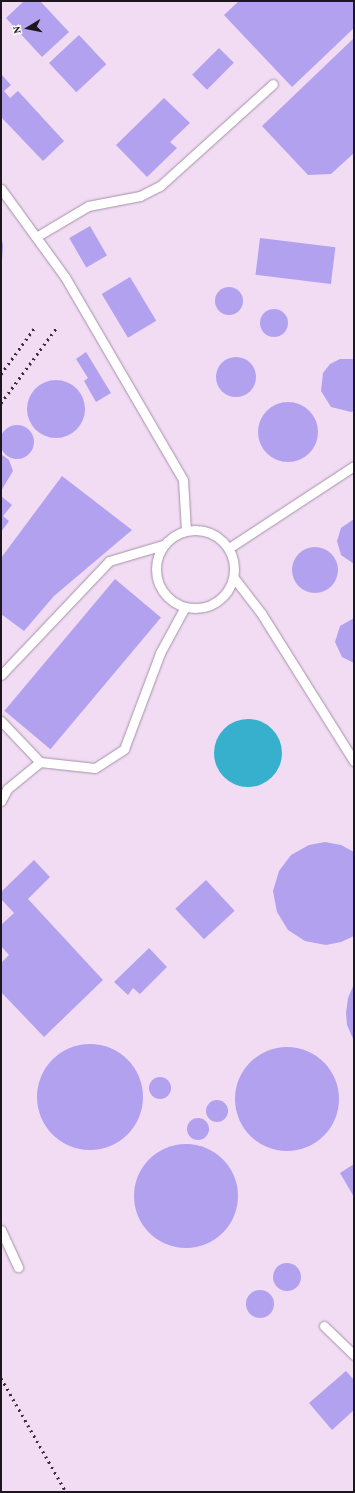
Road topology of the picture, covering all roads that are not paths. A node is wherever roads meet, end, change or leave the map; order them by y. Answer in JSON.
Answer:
{"nodes":[{"id":1,"x":273,"y":84,"type":"dead end"},
{"id":2,"x":1,"y":189,"type":"edge"},
{"id":3,"x":36,"y":237,"type":"junction"},
{"id":4,"x":354,"y":466,"type":"edge"},
{"id":5,"x":186,"y":530,"type":"junction"},
{"id":6,"x":163,"y":545,"type":"junction"},
{"id":7,"x":229,"y":548,"type":"junction"},
{"id":8,"x":234,"y":578,"type":"junction"},
{"id":9,"x":185,"y":607,"type":"junction"},
{"id":10,"x":1,"y":675,"type":"edge"},
{"id":11,"x":1,"y":721,"type":"edge"},
{"id":12,"x":40,"y":762,"type":"junction"},
{"id":13,"x":354,"y":762,"type":"edge"},
{"id":14,"x":1,"y":801,"type":"edge"},
{"id":15,"x":1,"y":1230,"type":"edge"},
{"id":16,"x":18,"y":1267,"type":"dead end"},
{"id":17,"x":324,"y":1326,"type":"dead end"},
{"id":18,"x":354,"y":1354,"type":"edge"}],
"edges":[{"from":1,"to":3,"type":"lane"},
{"from":2,"to":3,"type":"lane"},
{"from":3,"to":5,"type":"lane"},
{"from":4,"to":7,"type":"lane"},
{"from":5,"to":6,"type":"lane"},
{"from":5,"to":7,"type":"lane"},
{"from":6,"to":9,"type":"lane"},
{"from":6,"to":10,"type":"lane"},
{"from":7,"to":8,"type":"lane"},
{"from":8,"to":9,"type":"lane"},
{"from":8,"to":13,"type":"lane"},
{"from":9,"to":12,"type":"lane"},
{"from":11,"to":12,"type":"lane"},
{"from":12,"to":14,"type":"lane"},
{"from":15,"to":16,"type":"lane"},
{"from":17,"to":18,"type":"lane"}]}
